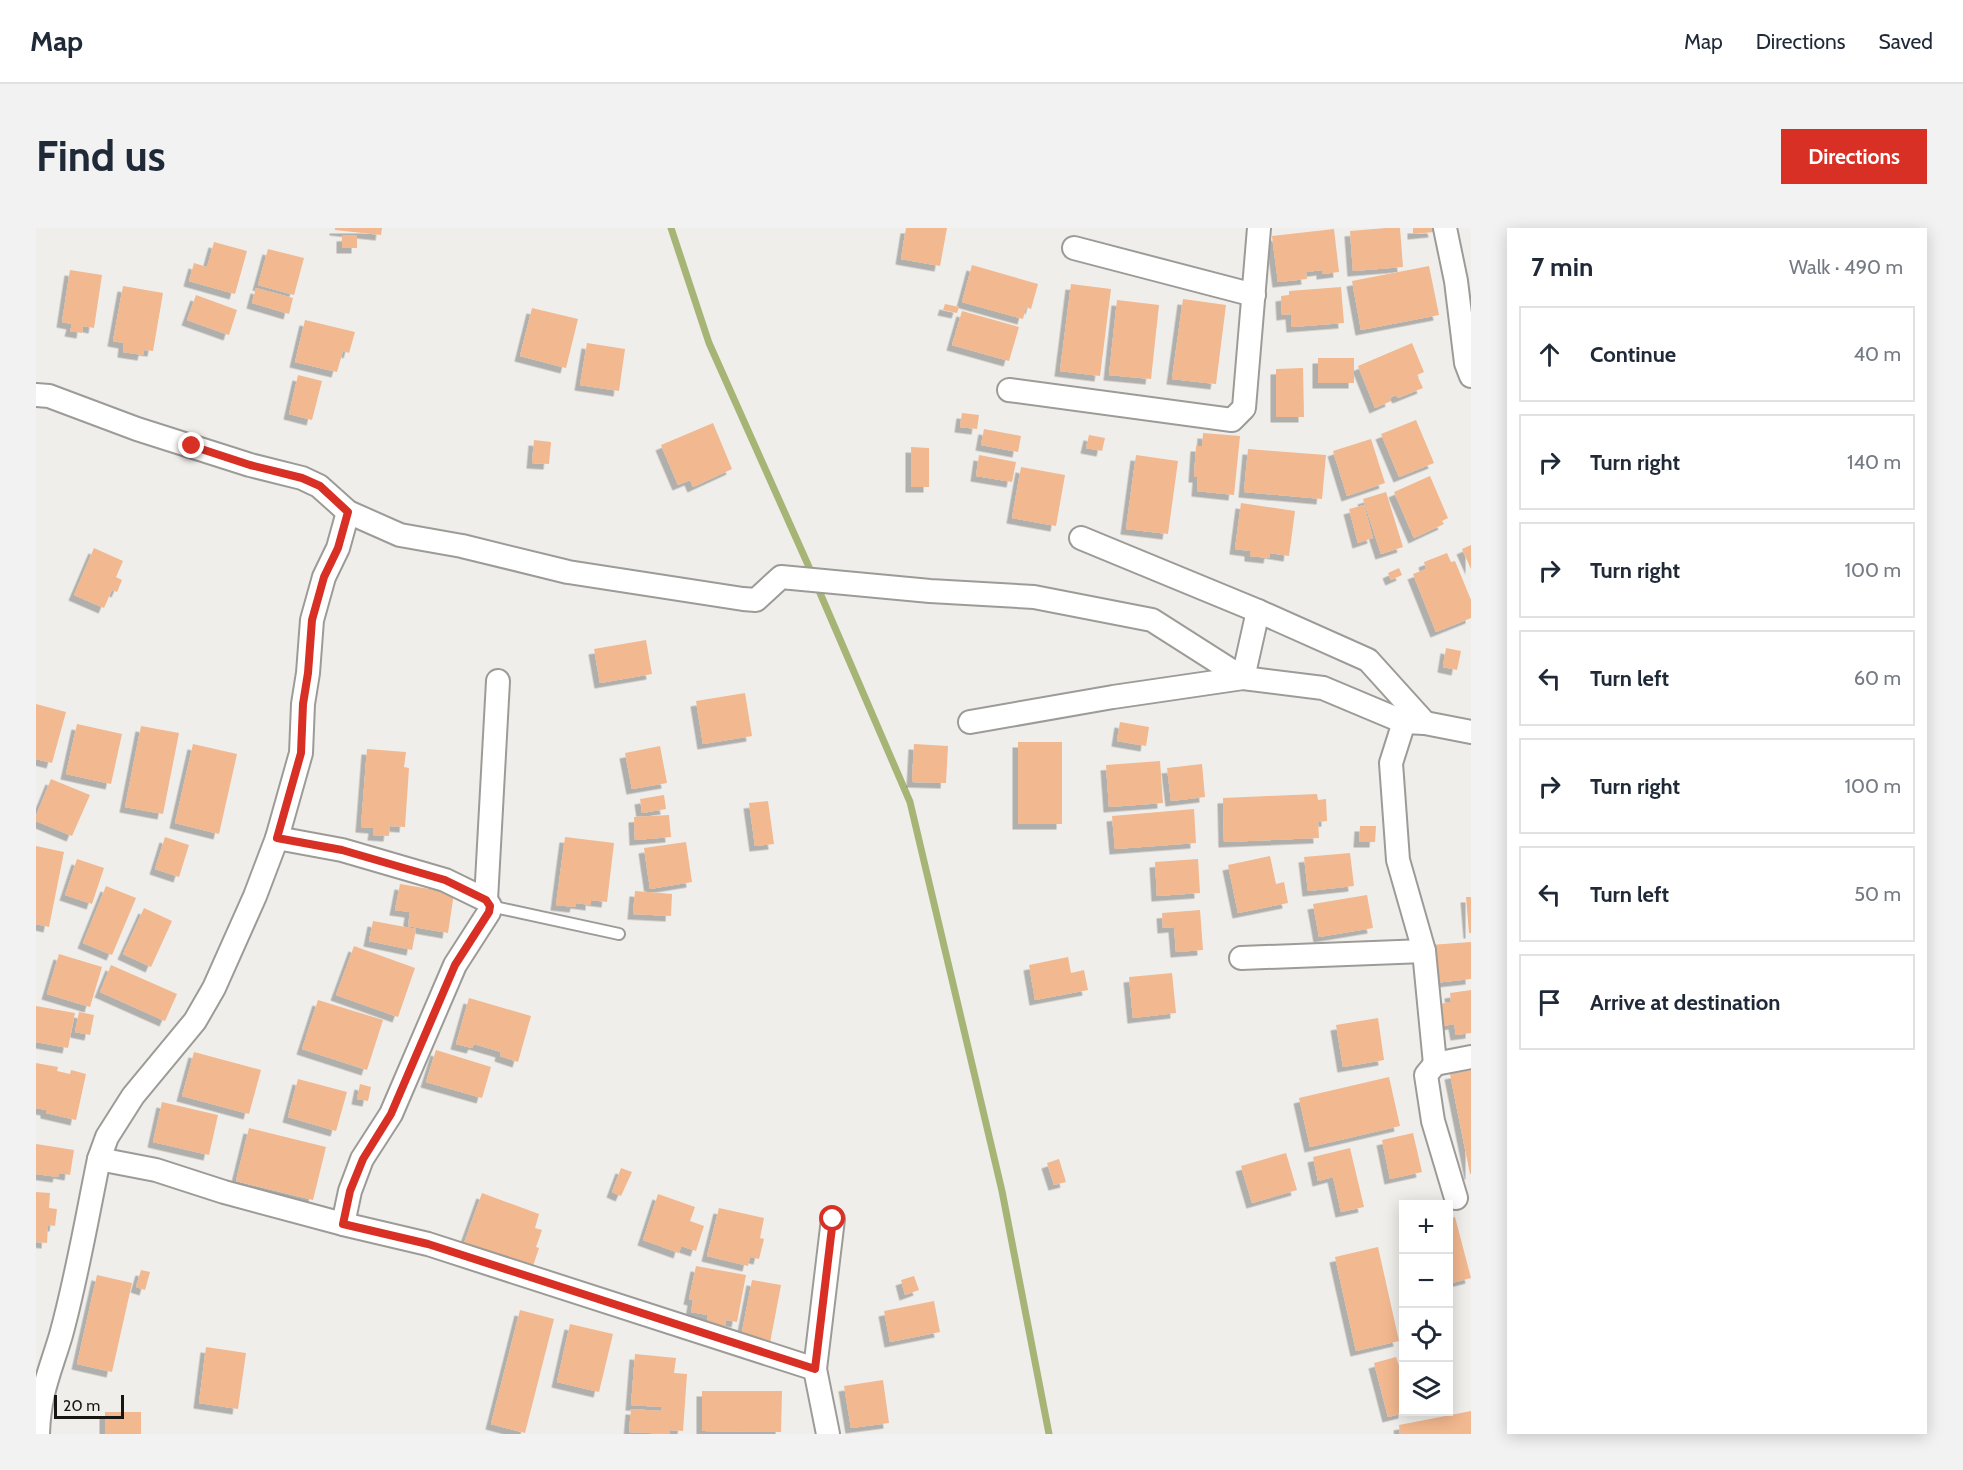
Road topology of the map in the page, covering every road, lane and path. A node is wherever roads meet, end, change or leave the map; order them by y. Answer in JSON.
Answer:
{"nodes":[{"id":1,"x":1258,"y":228,"type":"edge"},
{"id":2,"x":1445,"y":228,"type":"edge"},
{"id":3,"x":1074,"y":248,"type":"dead end"},
{"id":4,"x":1464,"y":278,"type":"edge"},
{"id":5,"x":1254,"y":295,"type":"junction"},
{"id":6,"x":1471,"y":376,"type":"edge"},
{"id":7,"x":1009,"y":390,"type":"dead end"},
{"id":8,"x":36,"y":395,"type":"edge"},
{"id":9,"x":348,"y":512,"type":"junction"},
{"id":10,"x":1081,"y":538,"type":"dead end"},
{"id":11,"x":1257,"y":610,"type":"junction"},
{"id":12,"x":1243,"y":678,"type":"junction"},
{"id":13,"x":498,"y":681,"type":"dead end"},
{"id":14,"x":970,"y":722,"type":"dead end"},
{"id":15,"x":1415,"y":722,"type":"junction"},
{"id":16,"x":1471,"y":732,"type":"edge"},
{"id":17,"x":277,"y":838,"type":"junction"},
{"id":18,"x":488,"y":903,"type":"junction"},
{"id":19,"x":619,"y":934,"type":"dead end"},
{"id":20,"x":1424,"y":951,"type":"junction"},
{"id":21,"x":1241,"y":958,"type":"dead end"},
{"id":22,"x":1471,"y":1057,"type":"edge"},
{"id":23,"x":1435,"y":1064,"type":"junction"},
{"id":24,"x":99,"y":1158,"type":"junction"},
{"id":25,"x":1456,"y":1198,"type":"dead end"},
{"id":26,"x":833,"y":1219,"type":"dead end"},
{"id":27,"x":343,"y":1224,"type":"junction"},
{"id":28,"x":815,"y":1369,"type":"junction"},
{"id":29,"x":37,"y":1408,"type":"edge"},
{"id":30,"x":38,"y":1434,"type":"edge"},
{"id":31,"x":828,"y":1434,"type":"edge"}],
"edges":[{"from":1,"to":5,"type":"street"},
{"from":2,"to":4,"type":"street"},
{"from":3,"to":5,"type":"street"},
{"from":4,"to":6,"type":"street"},
{"from":5,"to":7,"type":"street"},
{"from":8,"to":9,"type":"street"},
{"from":9,"to":12,"type":"street"},
{"from":9,"to":17,"type":"street"},
{"from":10,"to":11,"type":"street"},
{"from":11,"to":12,"type":"street"},
{"from":11,"to":15,"type":"street"},
{"from":12,"to":14,"type":"street"},
{"from":12,"to":15,"type":"street"},
{"from":13,"to":18,"type":"street"},
{"from":15,"to":16,"type":"street"},
{"from":15,"to":20,"type":"street"},
{"from":17,"to":18,"type":"street"},
{"from":17,"to":24,"type":"street"},
{"from":18,"to":19,"type":"lane"},
{"from":18,"to":27,"type":"street"},
{"from":20,"to":21,"type":"street"},
{"from":20,"to":23,"type":"street"},
{"from":22,"to":23,"type":"street"},
{"from":23,"to":25,"type":"street"},
{"from":24,"to":27,"type":"street"},
{"from":24,"to":29,"type":"street"},
{"from":26,"to":28,"type":"street"},
{"from":27,"to":28,"type":"street"},
{"from":28,"to":31,"type":"street"},
{"from":29,"to":30,"type":"street"}]}
